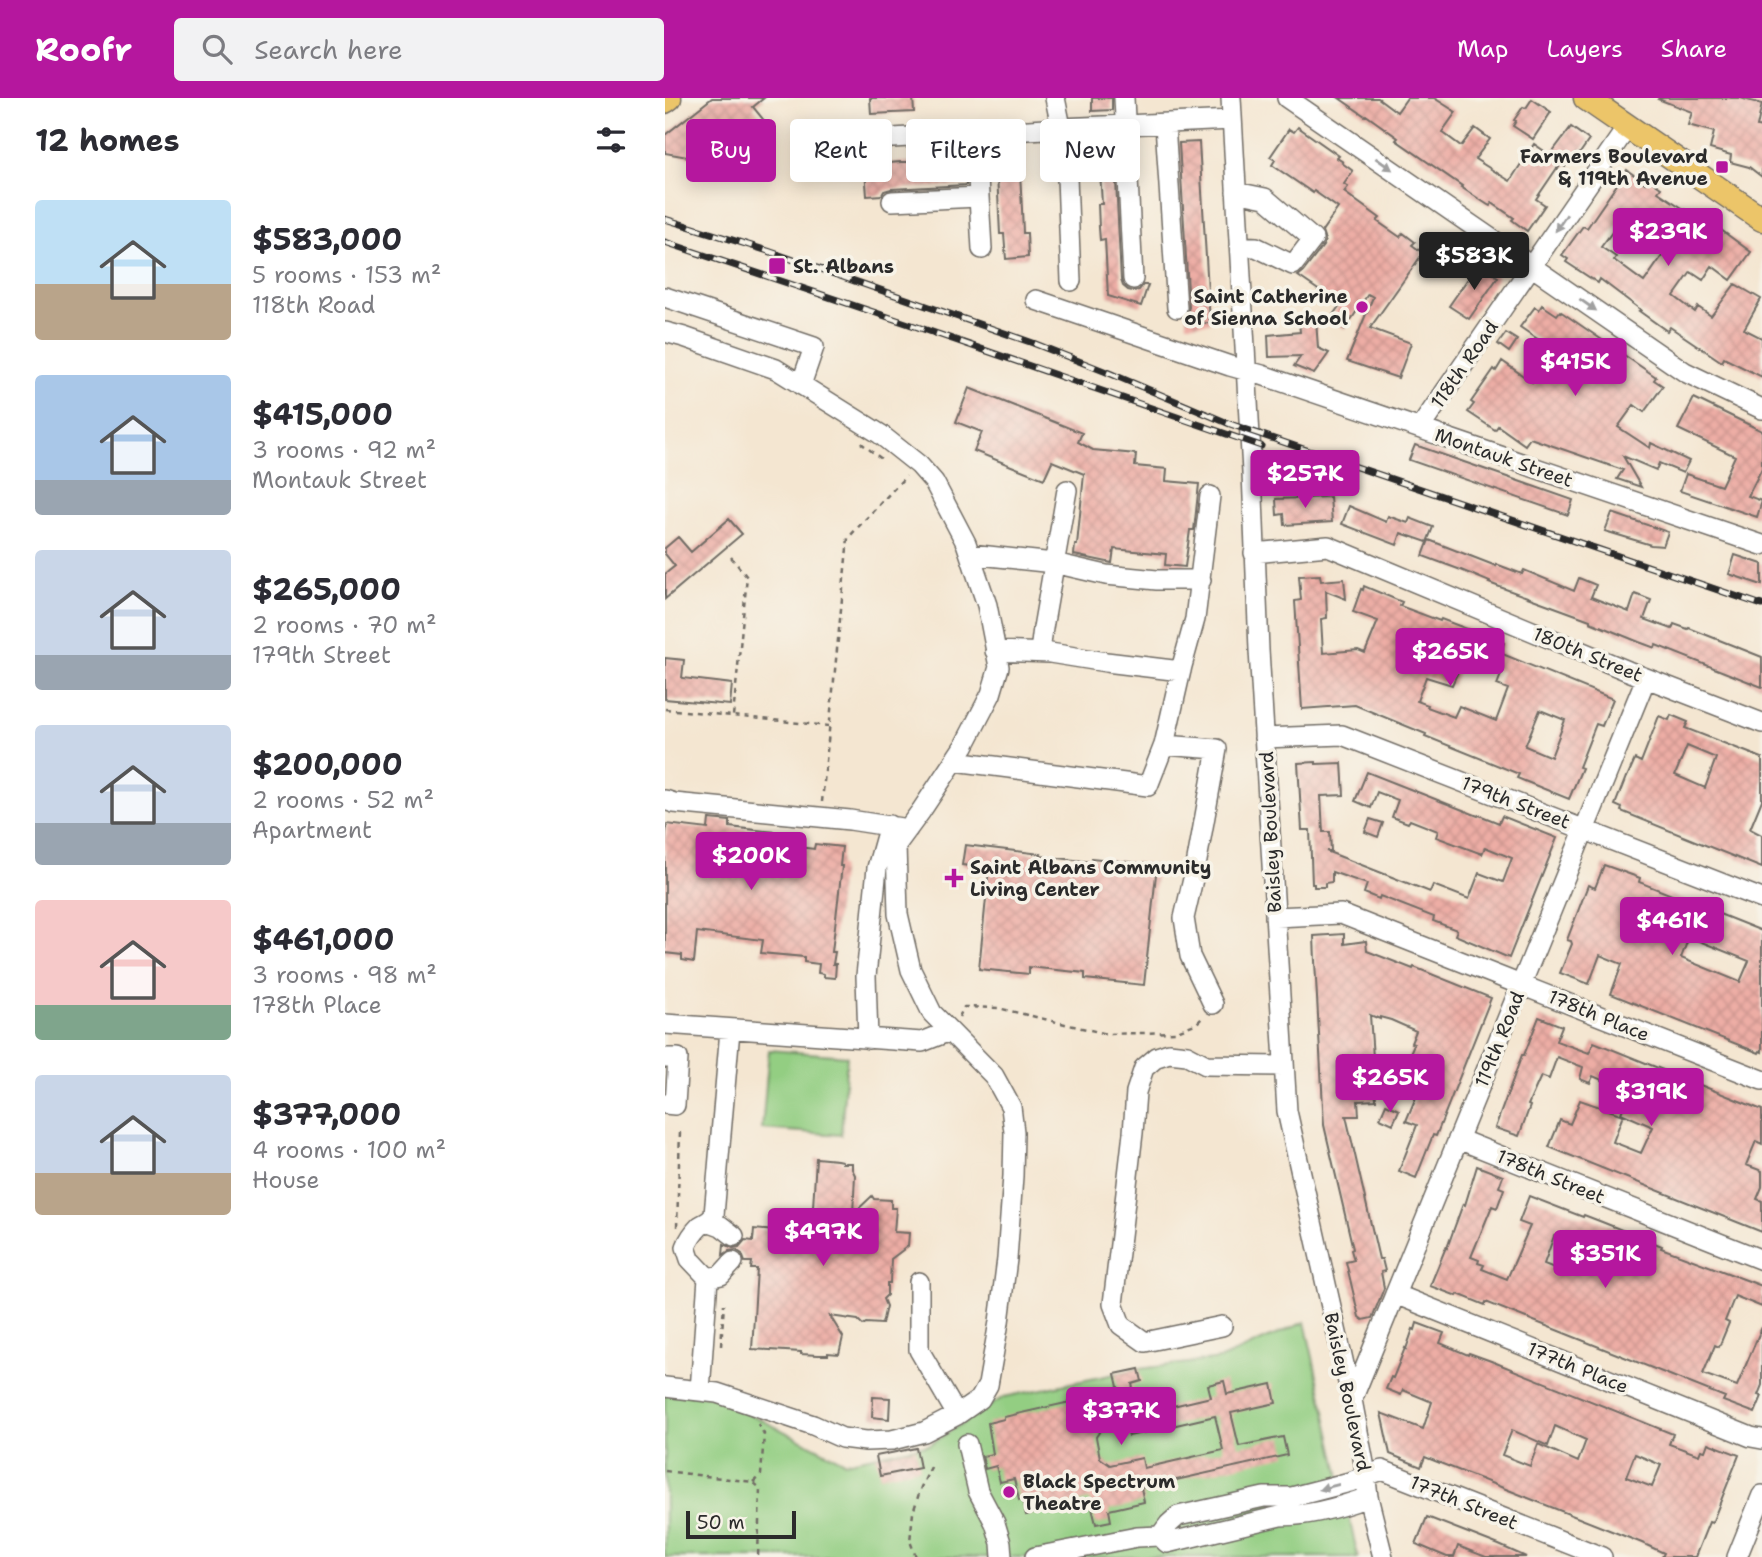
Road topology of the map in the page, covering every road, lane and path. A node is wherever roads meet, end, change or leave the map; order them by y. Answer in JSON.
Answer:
{"nodes":[{"id":1,"x":1055,"y":98,"type":"edge"},
{"id":2,"x":1124,"y":98,"type":"edge"},
{"id":3,"x":1231,"y":98,"type":"edge"},
{"id":4,"x":1287,"y":98,"type":"edge"},
{"id":5,"x":1586,"y":98,"type":"edge"},
{"id":6,"x":1059,"y":119,"type":"edge"},
{"id":7,"x":1125,"y":119,"type":"edge"},
{"id":8,"x":1232,"y":120,"type":"junction"},
{"id":9,"x":1165,"y":124,"type":"junction"},
{"id":10,"x":1140,"y":125,"type":"edge"},
{"id":11,"x":1628,"y":126,"type":"junction"},
{"id":12,"x":978,"y":182,"type":"edge"},
{"id":13,"x":1067,"y":182,"type":"edge"},
{"id":14,"x":1128,"y":182,"type":"edge"},
{"id":15,"x":1236,"y":192,"type":"junction"},
{"id":16,"x":979,"y":197,"type":"junction"},
{"id":17,"x":892,"y":201,"type":"dead end"},
{"id":18,"x":1762,"y":219,"type":"edge"},
{"id":19,"x":1239,"y":246,"type":"junction"},
{"id":20,"x":982,"y":249,"type":"dead end"},
{"id":21,"x":1532,"y":266,"type":"junction"},
{"id":22,"x":1133,"y":279,"type":"dead end"},
{"id":23,"x":1071,"y":281,"type":"dead end"},
{"id":24,"x":665,"y":297,"type":"edge"},
{"id":25,"x":1036,"y":300,"type":"dead end"},
{"id":26,"x":1177,"y":308,"type":"dead end"},
{"id":27,"x":665,"y":332,"type":"edge"},
{"id":28,"x":1247,"y":369,"type":"junction"},
{"id":29,"x":801,"y":385,"type":"junction"},
{"id":30,"x":1762,"y":409,"type":"edge"},
{"id":31,"x":1420,"y":428,"type":"junction"},
{"id":32,"x":854,"y":439,"type":"dead end"},
{"id":33,"x":885,"y":462,"type":"dead end"},
{"id":34,"x":907,"y":477,"type":"dead end"},
{"id":35,"x":1067,"y":490,"type":"dead end"},
{"id":36,"x":1210,"y":496,"type":"dead end"},
{"id":37,"x":1762,"y":545,"type":"edge"},
{"id":38,"x":1254,"y":552,"type":"junction"},
{"id":39,"x":970,"y":554,"type":"junction"},
{"id":40,"x":731,"y":556,"type":"dead end"},
{"id":41,"x":1054,"y":563,"type":"junction"},
{"id":42,"x":1201,"y":580,"type":"junction"},
{"id":43,"x":995,"y":651,"type":"junction"},
{"id":44,"x":1040,"y":652,"type":"junction"},
{"id":45,"x":1181,"y":671,"type":"junction"},
{"id":46,"x":1646,"y":678,"type":"junction"},
{"id":47,"x":665,"y":709,"type":"edge"},
{"id":48,"x":733,"y":716,"type":"junction"},
{"id":49,"x":1762,"y":723,"type":"edge"},
{"id":50,"x":830,"y":726,"type":"junction"},
{"id":51,"x":1264,"y":738,"type":"junction"},
{"id":52,"x":1164,"y":745,"type":"junction"},
{"id":53,"x":955,"y":761,"type":"junction"},
{"id":54,"x":665,"y":800,"type":"edge"},
{"id":55,"x":822,"y":805,"type":"dead end"},
{"id":56,"x":898,"y":827,"type":"junction"},
{"id":57,"x":1584,"y":829,"type":"junction"},
{"id":58,"x":1762,"y":899,"type":"edge"},
{"id":59,"x":1275,"y":917,"type":"junction"},
{"id":60,"x":1521,"y":984,"type":"junction"},
{"id":61,"x":1213,"y":1004,"type":"joint"},
{"id":62,"x":665,"y":1024,"type":"edge"},
{"id":63,"x":730,"y":1030,"type":"junction"},
{"id":64,"x":950,"y":1031,"type":"junction"},
{"id":65,"x":868,"y":1038,"type":"junction"},
{"id":66,"x":665,"y":1058,"type":"edge"},
{"id":67,"x":1284,"y":1066,"type":"junction"},
{"id":68,"x":1762,"y":1080,"type":"edge"},
{"id":69,"x":665,"y":1104,"type":"edge"},
{"id":70,"x":680,"y":1131,"type":"dead end"},
{"id":71,"x":1458,"y":1139,"type":"junction"},
{"id":72,"x":710,"y":1222,"type":"junction"},
{"id":73,"x":677,"y":1228,"type":"dead end"},
{"id":74,"x":734,"y":1236,"type":"dead end"},
{"id":75,"x":1762,"y":1260,"type":"edge"},
{"id":76,"x":733,"y":1262,"type":"dead end"},
{"id":77,"x":708,"y":1278,"type":"junction"},
{"id":78,"x":919,"y":1282,"type":"dead end"},
{"id":79,"x":1395,"y":1294,"type":"junction"},
{"id":80,"x":722,"y":1297,"type":"dead end"},
{"id":81,"x":1222,"y":1326,"type":"dead end"},
{"id":82,"x":721,"y":1346,"type":"dead end"},
{"id":83,"x":665,"y":1387,"type":"edge"},
{"id":84,"x":700,"y":1391,"type":"junction"},
{"id":85,"x":1352,"y":1400,"type":"junction"},
{"id":86,"x":957,"y":1415,"type":"junction"},
{"id":87,"x":750,"y":1418,"type":"dead end"},
{"id":88,"x":1762,"y":1439,"type":"edge"},
{"id":89,"x":967,"y":1444,"type":"dead end"},
{"id":90,"x":932,"y":1465,"type":"dead end"},
{"id":91,"x":665,"y":1471,"type":"edge"},
{"id":92,"x":1366,"y":1477,"type":"junction"},
{"id":93,"x":753,"y":1482,"type":"junction"},
{"id":94,"x":1762,"y":1495,"type":"edge"},
{"id":95,"x":1368,"y":1497,"type":"junction"},
{"id":96,"x":1294,"y":1506,"type":"junction"},
{"id":97,"x":758,"y":1557,"type":"edge"},
{"id":98,"x":916,"y":1557,"type":"edge"},
{"id":99,"x":1002,"y":1557,"type":"edge"},
{"id":100,"x":1035,"y":1557,"type":"edge"},
{"id":101,"x":1383,"y":1557,"type":"edge"},
{"id":102,"x":1602,"y":1557,"type":"edge"},
{"id":103,"x":1737,"y":1557,"type":"edge"}],
"edges":[{"from":1,"to":6,"type":"street"},
{"from":2,"to":7,"type":"street"},
{"from":3,"to":8,"type":"street","name":"Baisley Boulevard"},
{"from":4,"to":21,"type":"street","one_way":true},
{"from":5,"to":11,"type":"main road"},
{"from":8,"to":9,"type":"street"},
{"from":8,"to":15,"type":"street","name":"Baisley Boulevard"},
{"from":9,"to":10,"type":"street"},
{"from":9,"to":26,"type":"street"},
{"from":11,"to":18,"type":"main road"},
{"from":11,"to":21,"type":"street","name":"118th Road","one_way":true},
{"from":12,"to":16,"type":"street"},
{"from":13,"to":23,"type":"street"},
{"from":14,"to":22,"type":"street"},
{"from":15,"to":19,"type":"street","name":"Baisley Boulevard"},
{"from":15,"to":19,"type":"street"},
{"from":16,"to":17,"type":"street"},
{"from":16,"to":20,"type":"street"},
{"from":19,"to":28,"type":"street","name":"Baisley Boulevard"},
{"from":21,"to":30,"type":"street","one_way":true},
{"from":21,"to":31,"type":"street","name":"118th Road"},
{"from":24,"to":29,"type":"street"},
{"from":25,"to":28,"type":"street","name":"Montauk Street"},
{"from":27,"to":29,"type":"street"},
{"from":28,"to":31,"type":"street","name":"Montauk Street"},
{"from":28,"to":38,"type":"street","name":"Baisley Boulevard"},
{"from":29,"to":39,"type":"street"},
{"from":31,"to":37,"type":"street","name":"Montauk Street"},
{"from":32,"to":33,"type":"path"},
{"from":34,"to":50,"type":"path"},
{"from":35,"to":41,"type":"street"},
{"from":36,"to":42,"type":"street"},
{"from":38,"to":46,"type":"street","name":"180th Street"},
{"from":38,"to":51,"type":"street","name":"Baisley Boulevard"},
{"from":39,"to":41,"type":"street"},
{"from":39,"to":43,"type":"street"},
{"from":40,"to":48,"type":"path"},
{"from":41,"to":42,"type":"street"},
{"from":41,"to":44,"type":"street"},
{"from":42,"to":45,"type":"street"},
{"from":43,"to":44,"type":"street"},
{"from":43,"to":53,"type":"street"},
{"from":44,"to":45,"type":"street"},
{"from":45,"to":52,"type":"street"},
{"from":46,"to":49,"type":"street","name":"180th Street"},
{"from":46,"to":57,"type":"street","name":"119th Road"},
{"from":47,"to":48,"type":"path"},
{"from":48,"to":50,"type":"path"},
{"from":50,"to":55,"type":"path"},
{"from":51,"to":57,"type":"street","name":"179th Street"},
{"from":51,"to":59,"type":"street","name":"Baisley Boulevard"},
{"from":52,"to":53,"type":"street"},
{"from":52,"to":61,"type":"street"},
{"from":53,"to":56,"type":"street"},
{"from":54,"to":56,"type":"street"},
{"from":56,"to":64,"type":"street"},
{"from":56,"to":65,"type":"street"},
{"from":57,"to":58,"type":"street","name":"179th Street"},
{"from":57,"to":60,"type":"street","name":"119th Road"},
{"from":59,"to":60,"type":"street","name":"178th Place"},
{"from":59,"to":67,"type":"street","name":"Baisley Boulevard"},
{"from":60,"to":68,"type":"street","name":"178th Place"},
{"from":60,"to":71,"type":"street","name":"119th Road"},
{"from":61,"to":64,"type":"path"},
{"from":62,"to":63,"type":"street"},
{"from":63,"to":65,"type":"street"},
{"from":63,"to":72,"type":"street"},
{"from":64,"to":65,"type":"street"},
{"from":64,"to":86,"type":"street"},
{"from":66,"to":69,"type":"street"},
{"from":67,"to":81,"type":"street"},
{"from":67,"to":85,"type":"street","name":"Baisley Boulevard"},
{"from":70,"to":73,"type":"path"},
{"from":71,"to":75,"type":"street","name":"178th Street"},
{"from":71,"to":79,"type":"street","name":"119th Road"},
{"from":72,"to":74,"type":"street"},
{"from":72,"to":77,"type":"street"},
{"from":76,"to":77,"type":"street"},
{"from":77,"to":84,"type":"street"},
{"from":78,"to":86,"type":"street"},
{"from":79,"to":85,"type":"street","name":"119th Road"},
{"from":79,"to":88,"type":"street","name":"177th Place"},
{"from":80,"to":82,"type":"path"},
{"from":83,"to":84,"type":"street"},
{"from":84,"to":86,"type":"street"},
{"from":85,"to":92,"type":"street","name":"Baisley Boulevard"},
{"from":87,"to":93,"type":"path"},
{"from":89,"to":99,"type":"street"},
{"from":90,"to":98,"type":"path"},
{"from":91,"to":93,"type":"path"},
{"from":92,"to":95,"type":"street","name":"Baisley Boulevard"},
{"from":92,"to":96,"type":"street","name":"177th Street","one_way":true},
{"from":92,"to":102,"type":"street","name":"177th Street"},
{"from":93,"to":97,"type":"path"},
{"from":94,"to":103,"type":"street"},
{"from":95,"to":96,"type":"street"},
{"from":95,"to":101,"type":"street","name":"Baisley Boulevard"},
{"from":96,"to":100,"type":"street"}]}
